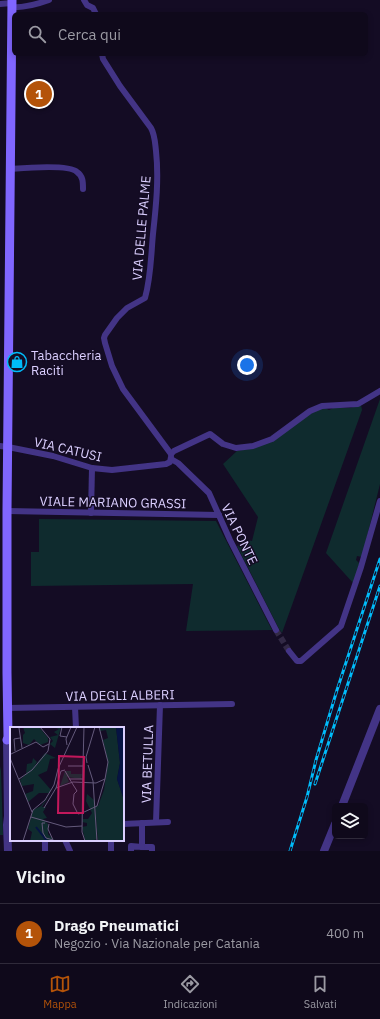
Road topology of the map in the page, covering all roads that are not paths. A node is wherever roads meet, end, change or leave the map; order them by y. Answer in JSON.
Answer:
{"nodes":[{"id":1,"x":49,"y":0,"type":"edge"},
{"id":2,"x":84,"y":0,"type":"edge"},
{"id":3,"x":12,"y":3,"type":"edge"},
{"id":4,"x":0,"y":4,"type":"edge"},
{"id":5,"x":95,"y":12,"type":"edge"},
{"id":6,"x":102,"y":56,"type":"edge"},
{"id":7,"x":11,"y":169,"type":"junction"},
{"id":8,"x":83,"y":189,"type":"dead end"},
{"id":9,"x":380,"y":391,"type":"edge"},
{"id":10,"x":4,"y":446,"type":"edge"},
{"id":11,"x":171,"y":456,"type":"junction"},
{"id":12,"x":92,"y":468,"type":"junction"},
{"id":13,"x":380,"y":501,"type":"edge"},
{"id":14,"x":8,"y":512,"type":"junction"},
{"id":15,"x":91,"y":513,"type":"junction"},
{"id":16,"x":219,"y":515,"type":"junction"},
{"id":17,"x":276,"y":630,"type":"tunnel mouth"},
{"id":18,"x":289,"y":651,"type":"tunnel mouth"},
{"id":19,"x":232,"y":704,"type":"dead end"},
{"id":20,"x":160,"y":706,"type":"junction"},
{"id":21,"x":75,"y":707,"type":"junction"},
{"id":22,"x":6,"y":708,"type":"junction"},
{"id":23,"x":380,"y":709,"type":"edge"},
{"id":24,"x":0,"y":726,"type":"edge"},
{"id":25,"x":76,"y":727,"type":"edge"},
{"id":26,"x":2,"y":738,"type":"edge"},
{"id":27,"x":0,"y":758,"type":"edge"},
{"id":28,"x":343,"y":803,"type":"edge"},
{"id":29,"x":156,"y":822,"type":"junction"},
{"id":30,"x":168,"y":822,"type":"dead end"},
{"id":31,"x":142,"y":823,"type":"junction"},
{"id":32,"x":124,"y":824,"type":"edge"},
{"id":33,"x":8,"y":827,"type":"edge"},
{"id":34,"x":332,"y":831,"type":"edge"},
{"id":35,"x":65,"y":841,"type":"edge"},
{"id":36,"x":110,"y":841,"type":"edge"},
{"id":37,"x":142,"y":847,"type":"junction"},
{"id":38,"x":8,"y":851,"type":"edge"},
{"id":39,"x":70,"y":851,"type":"edge"},
{"id":40,"x":111,"y":851,"type":"edge"},
{"id":41,"x":131,"y":851,"type":"edge"},
{"id":42,"x":152,"y":851,"type":"edge"},
{"id":43,"x":324,"y":851,"type":"edge"}],
"edges":[{"from":1,"to":3,"type":"street"},
{"from":2,"to":5,"type":"street"},
{"from":3,"to":4,"type":"street"},
{"from":3,"to":7,"type":"main road"},
{"from":6,"to":11,"type":"street","name":"VIA DELLE PALME"},
{"from":7,"to":8,"type":"street"},
{"from":7,"to":10,"type":"main road"},
{"from":9,"to":11,"type":"street","name":"VIA CATUSI"},
{"from":10,"to":12,"type":"street","name":"VIA CATUSI"},
{"from":10,"to":14,"type":"main road"},
{"from":11,"to":12,"type":"street","name":"VIA CATUSI"},
{"from":11,"to":16,"type":"street","name":"VIA PONTE"},
{"from":12,"to":15,"type":"street"},
{"from":13,"to":18,"type":"street"},
{"from":14,"to":15,"type":"street","name":"VIALE MARIANO GRASSI"},
{"from":14,"to":22,"type":"main road"},
{"from":15,"to":16,"type":"street","name":"VIALE MARIANO GRASSI"},
{"from":16,"to":17,"type":"street","name":"VIA PONTE"},
{"from":19,"to":20,"type":"street","name":"VIA DEGLI ALBERI"},
{"from":20,"to":21,"type":"street","name":"VIA DEGLI ALBERI"},
{"from":20,"to":29,"type":"street","name":"VIA BETULLA"},
{"from":21,"to":22,"type":"street","name":"VIA DEGLI ALBERI"},
{"from":21,"to":25,"type":"street"},
{"from":22,"to":24,"type":"main road"},
{"from":22,"to":26,"type":"main road"},
{"from":23,"to":28,"type":"street"},
{"from":26,"to":33,"type":"street"},
{"from":27,"to":33,"type":"street"},
{"from":29,"to":30,"type":"street"},
{"from":29,"to":31,"type":"street"},
{"from":31,"to":32,"type":"street"},
{"from":31,"to":37,"type":"street"},
{"from":33,"to":38,"type":"street"},
{"from":34,"to":43,"type":"street"},
{"from":35,"to":39,"type":"street"},
{"from":36,"to":40,"type":"street"},
{"from":37,"to":41,"type":"street"},
{"from":37,"to":42,"type":"street"}]}
